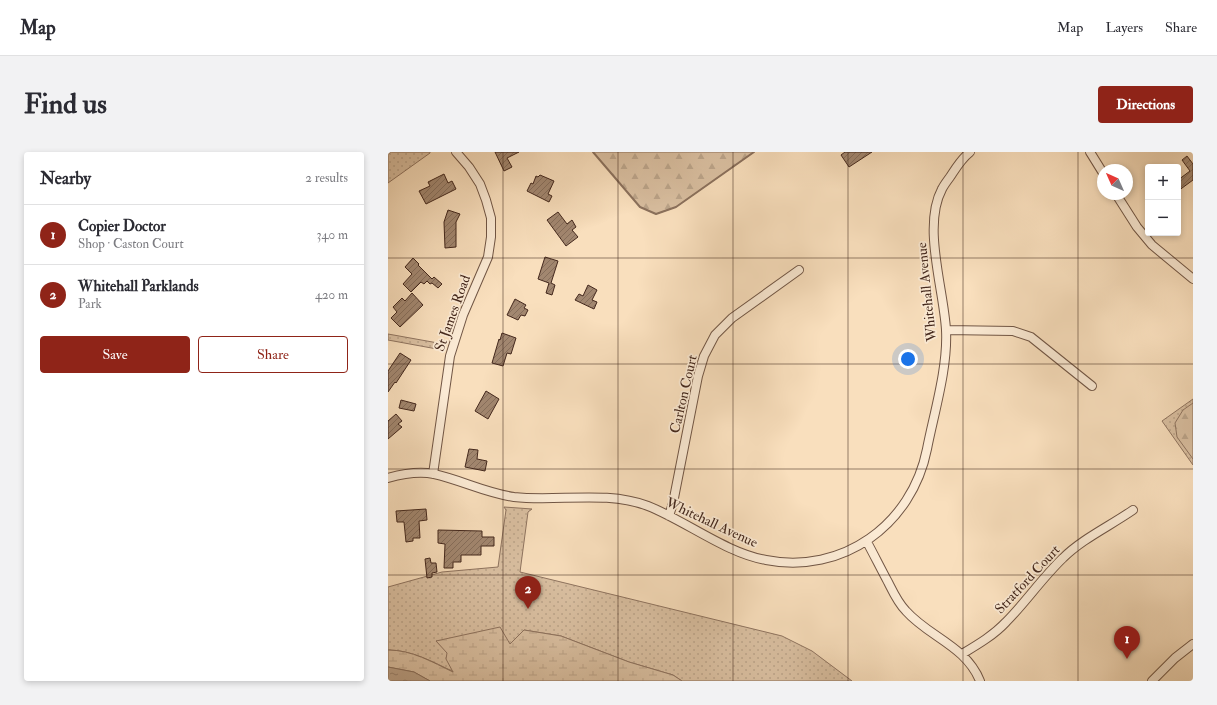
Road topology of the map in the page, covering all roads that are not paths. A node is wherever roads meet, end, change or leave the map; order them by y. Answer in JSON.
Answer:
{"nodes":[{"id":1,"x":456,"y":152,"type":"edge"},
{"id":2,"x":462,"y":152,"type":"edge"},
{"id":3,"x":970,"y":152,"type":"edge"},
{"id":4,"x":1090,"y":152,"type":"edge"},
{"id":5,"x":1097,"y":164,"type":"edge"},
{"id":6,"x":468,"y":167,"type":"junction"},
{"id":7,"x":1120,"y":200,"type":"edge"},
{"id":8,"x":798,"y":270,"type":"dead end"},
{"id":9,"x":1193,"y":279,"type":"edge"},
{"id":10,"x":946,"y":330,"type":"junction"},
{"id":11,"x":1092,"y":386,"type":"dead end"},
{"id":12,"x":433,"y":474,"type":"junction"},
{"id":13,"x":388,"y":478,"type":"edge"},
{"id":14,"x":1133,"y":510,"type":"dead end"},
{"id":15,"x":669,"y":516,"type":"junction"},
{"id":16,"x":867,"y":542,"type":"junction"},
{"id":17,"x":1193,"y":644,"type":"edge"},
{"id":18,"x":962,"y":654,"type":"junction"},
{"id":19,"x":980,"y":681,"type":"edge"},
{"id":20,"x":1152,"y":681,"type":"edge"}],
"edges":[{"from":1,"to":6,"type":"street","name":"St James Road"},
{"from":2,"to":6,"type":"street","name":"St James Road"},
{"from":3,"to":10,"type":"street","name":"Whitehall Avenue"},
{"from":4,"to":5,"type":"street"},
{"from":6,"to":12,"type":"street","name":"St James Road"},
{"from":7,"to":9,"type":"street"},
{"from":8,"to":15,"type":"street","name":"Carlton Court"},
{"from":10,"to":11,"type":"street"},
{"from":10,"to":16,"type":"street","name":"Whitehall Avenue"},
{"from":12,"to":13,"type":"street","name":"Whitehall Avenue"},
{"from":12,"to":15,"type":"street","name":"Whitehall Avenue"},
{"from":14,"to":18,"type":"street","name":"Stratford Court"},
{"from":15,"to":16,"type":"street","name":"Whitehall Avenue"},
{"from":16,"to":18,"type":"street"},
{"from":17,"to":20,"type":"street"},
{"from":18,"to":19,"type":"street"}]}
